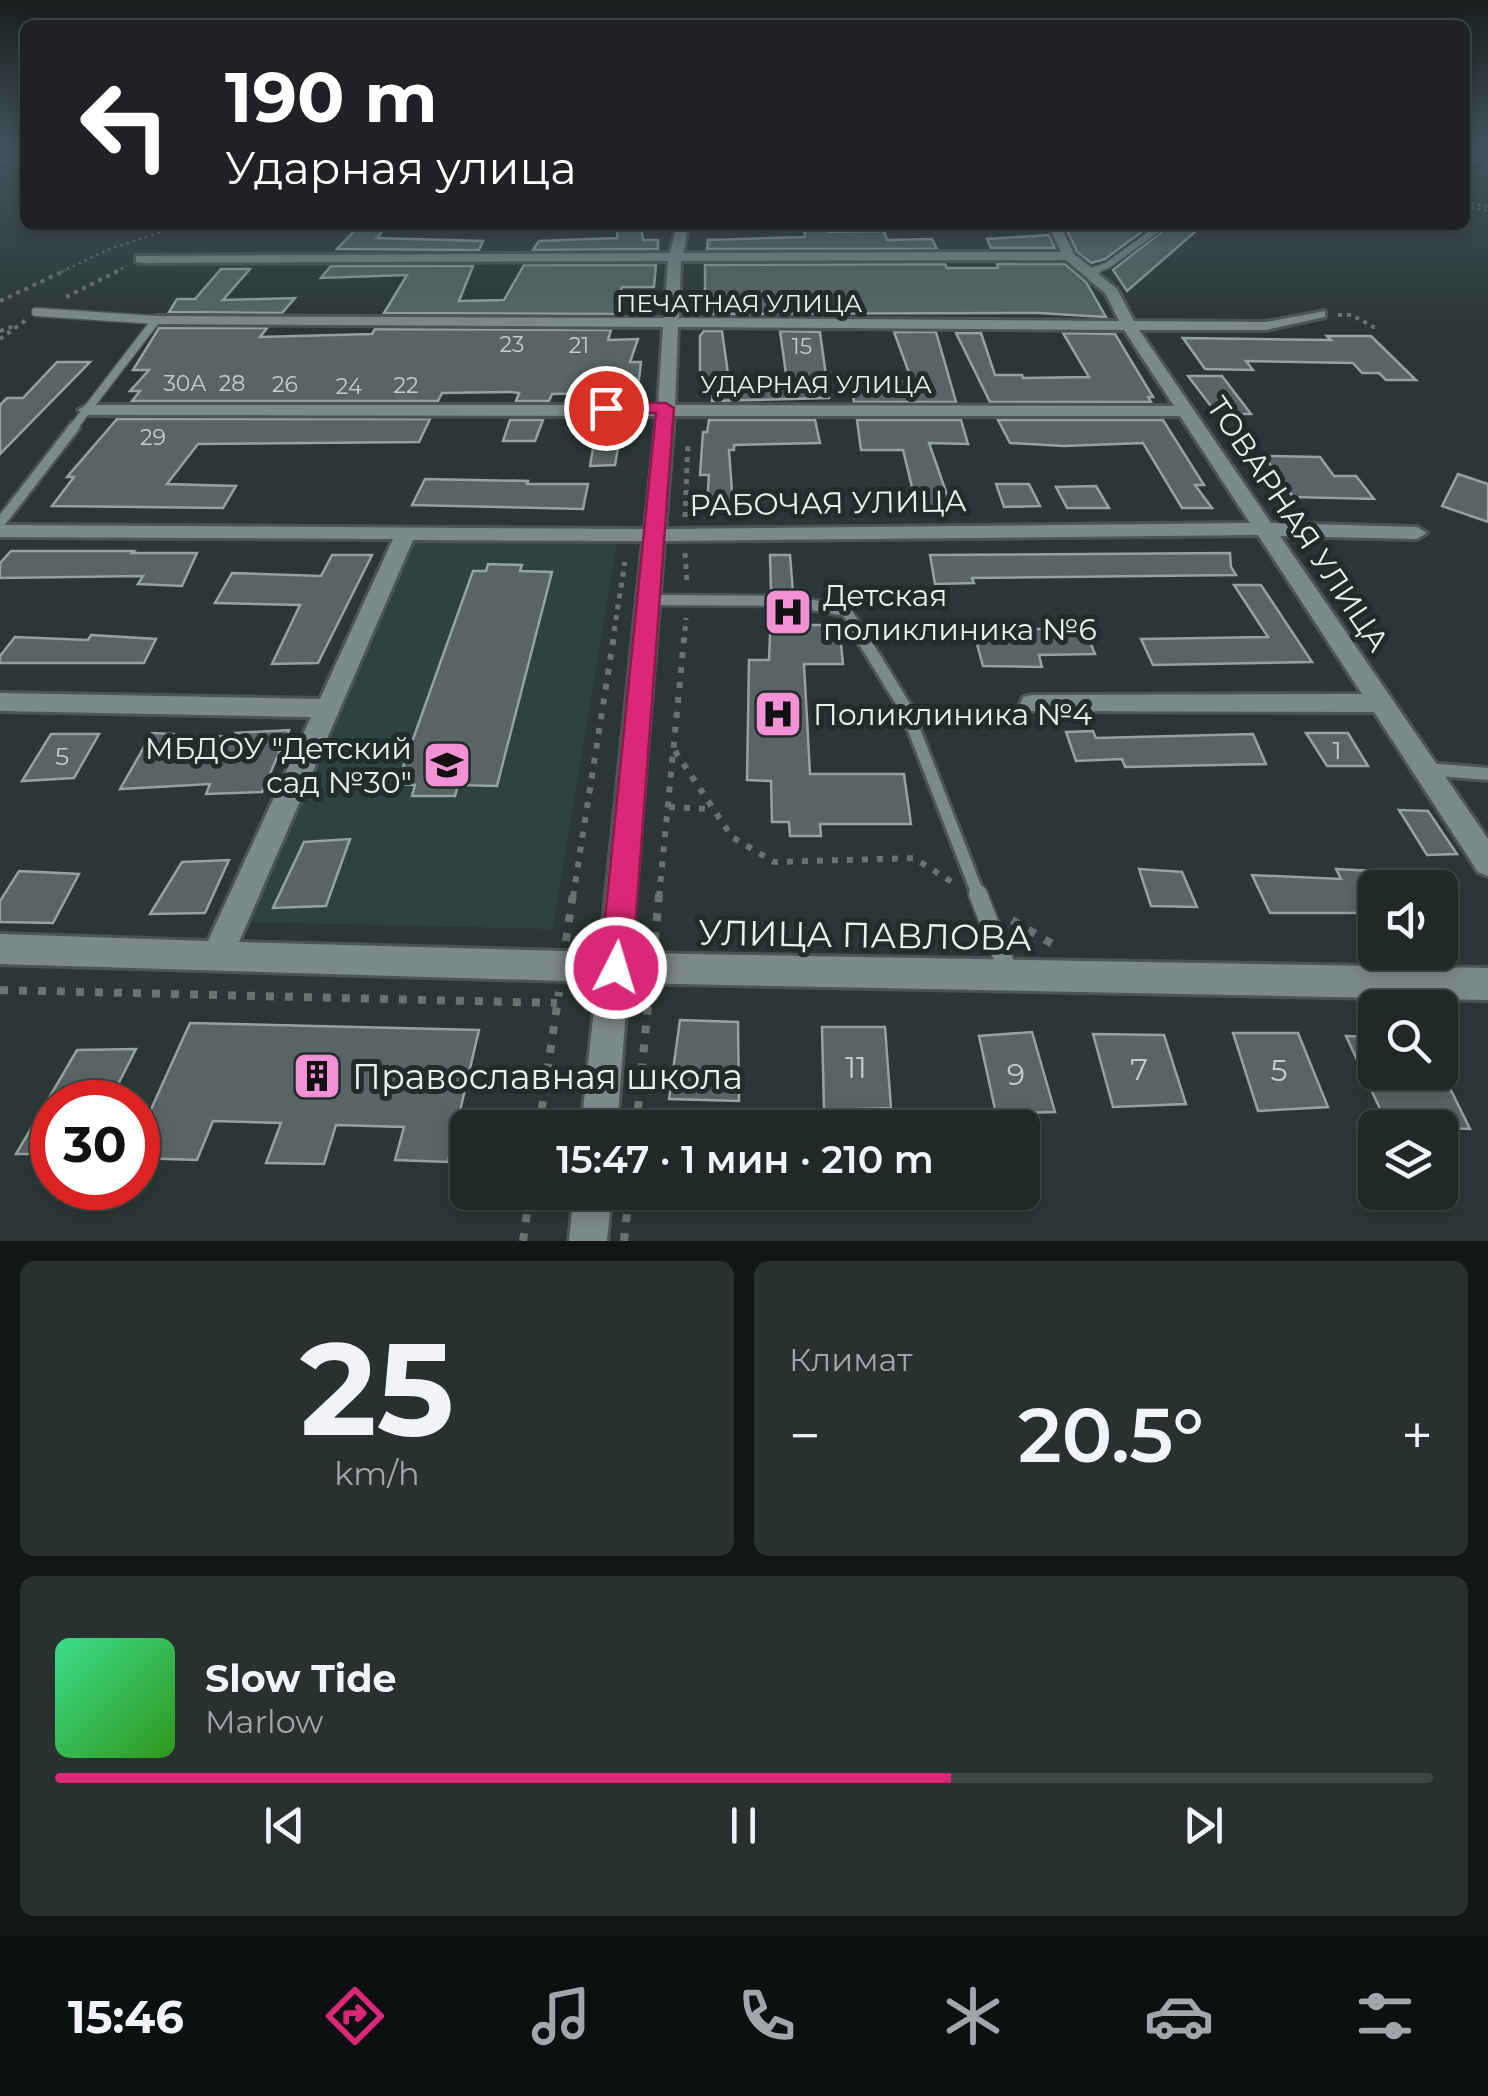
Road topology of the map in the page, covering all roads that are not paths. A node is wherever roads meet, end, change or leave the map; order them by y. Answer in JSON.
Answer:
{"nodes":[{"id":1,"x":681,"y":230,"type":"edge"},
{"id":2,"x":1056,"y":230,"type":"edge"},
{"id":3,"x":1156,"y":230,"type":"edge"},
{"id":4,"x":1068,"y":256,"type":"junction"},
{"id":5,"x":675,"y":258,"type":"junction"},
{"id":6,"x":142,"y":259,"type":"dead end"},
{"id":7,"x":1089,"y":273,"type":"junction"},
{"id":8,"x":36,"y":312,"type":"dead end"},
{"id":9,"x":1320,"y":314,"type":"road end"},
{"id":10,"x":156,"y":320,"type":"junction"},
{"id":11,"x":669,"y":325,"type":"junction"},
{"id":12,"x":1128,"y":326,"type":"junction"},
{"id":13,"x":677,"y":408,"type":"junction"},
{"id":14,"x":87,"y":410,"type":"junction"},
{"id":15,"x":1185,"y":411,"type":"junction"},
{"id":16,"x":0,"y":522,"type":"edge"},
{"id":17,"x":1262,"y":529,"type":"junction"},
{"id":18,"x":0,"y":531,"type":"edge"},
{"id":19,"x":406,"y":533,"type":"junction"},
{"id":20,"x":642,"y":534,"type":"junction"},
{"id":21,"x":1417,"y":534,"type":"dead end"},
{"id":22,"x":648,"y":600,"type":"junction"},
{"id":23,"x":0,"y":702,"type":"edge"},
{"id":24,"x":1382,"y":703,"type":"junction"},
{"id":25,"x":1032,"y":704,"type":"dead end"},
{"id":26,"x":328,"y":708,"type":"junction"},
{"id":27,"x":1424,"y":768,"type":"junction"},
{"id":28,"x":1488,"y":774,"type":"edge"},
{"id":29,"x":1488,"y":863,"type":"edge"},
{"id":30,"x":0,"y":949,"type":"edge"},
{"id":31,"x":218,"y":954,"type":"junction"},
{"id":32,"x":616,"y":968,"type":"junction"},
{"id":33,"x":1009,"y":975,"type":"junction"},
{"id":34,"x":1488,"y":984,"type":"edge"},
{"id":35,"x":602,"y":1110,"type":"edge"},
{"id":36,"x":591,"y":1210,"type":"edge"},
{"id":37,"x":588,"y":1241,"type":"edge"}],
"edges":[{"from":1,"to":5,"type":"street"},
{"from":2,"to":4,"type":"street","name":"ТОВАРНАЯ УЛИЦА"},
{"from":3,"to":7,"type":"lane"},
{"from":4,"to":5,"type":"street"},
{"from":4,"to":7,"type":"street","name":"ТОВАРНАЯ УЛИЦА"},
{"from":5,"to":6,"type":"street"},
{"from":5,"to":11,"type":"street"},
{"from":7,"to":12,"type":"street","name":"ТОВАРНАЯ УЛИЦА"},
{"from":8,"to":10,"type":"lane"},
{"from":9,"to":12,"type":"street","name":"ПЕЧАТНАЯ УЛИЦА"},
{"from":10,"to":11,"type":"street","name":"ПЕЧАТНАЯ УЛИЦА"},
{"from":10,"to":14,"type":"lane"},
{"from":11,"to":12,"type":"street","name":"ПЕЧАТНАЯ УЛИЦА"},
{"from":11,"to":13,"type":"street"},
{"from":12,"to":15,"type":"street","name":"ТОВАРНАЯ УЛИЦА"},
{"from":13,"to":14,"type":"street","name":"УДАРНАЯ УЛИЦА"},
{"from":13,"to":15,"type":"street","name":"УДАРНАЯ УЛИЦА"},
{"from":13,"to":20,"type":"street"},
{"from":14,"to":16,"type":"lane"},
{"from":15,"to":17,"type":"street","name":"ТОВАРНАЯ УЛИЦА"},
{"from":17,"to":20,"type":"street","name":"РАБОЧАЯ УЛИЦА"},
{"from":17,"to":21,"type":"street","name":"РАБОЧАЯ УЛИЦА"},
{"from":17,"to":24,"type":"street","name":"ТОВАРНАЯ УЛИЦА"},
{"from":18,"to":19,"type":"street","name":"РАБОЧАЯ УЛИЦА"},
{"from":19,"to":20,"type":"street","name":"РАБОЧАЯ УЛИЦА"},
{"from":19,"to":26,"type":"street"},
{"from":20,"to":22,"type":"street"},
{"from":22,"to":32,"type":"street"},
{"from":22,"to":33,"type":"lane"},
{"from":23,"to":26,"type":"street"},
{"from":24,"to":25,"type":"street"},
{"from":24,"to":27,"type":"street","name":"ТОВАРНАЯ УЛИЦА"},
{"from":26,"to":31,"type":"street"},
{"from":27,"to":28,"type":"lane"},
{"from":27,"to":29,"type":"street","name":"ТОВАРНАЯ УЛИЦА"},
{"from":30,"to":31,"type":"street","name":"УЛИЦА ПАВЛОВА"},
{"from":31,"to":32,"type":"street","name":"УЛИЦА ПАВЛОВА"},
{"from":32,"to":33,"type":"street","name":"УЛИЦА ПАВЛОВА"},
{"from":32,"to":35,"type":"street"},
{"from":33,"to":34,"type":"street","name":"УЛИЦА ПАВЛОВА"},
{"from":36,"to":37,"type":"street"}]}
